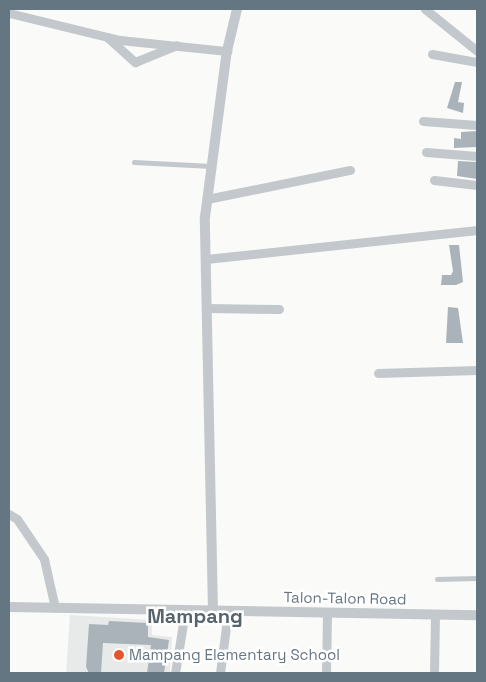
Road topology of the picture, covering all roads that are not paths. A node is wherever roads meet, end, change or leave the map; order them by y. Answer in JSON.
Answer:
{"nodes":[{"id":1,"x":237,"y":9,"type":"edge"},
{"id":2,"x":425,"y":9,"type":"edge"},
{"id":3,"x":9,"y":14,"type":"edge"},
{"id":4,"x":107,"y":37,"type":"junction"},
{"id":5,"x":180,"y":44,"type":"junction"},
{"id":6,"x":227,"y":51,"type":"junction"},
{"id":7,"x":477,"y":51,"type":"edge"},
{"id":8,"x":432,"y":54,"type":"dead end"},
{"id":9,"x":477,"y":62,"type":"edge"},
{"id":10,"x":423,"y":121,"type":"dead end"},
{"id":11,"x":477,"y":125,"type":"edge"},
{"id":12,"x":426,"y":152,"type":"dead end"},
{"id":13,"x":477,"y":156,"type":"edge"},
{"id":14,"x":134,"y":162,"type":"dead end"},
{"id":15,"x":211,"y":166,"type":"junction"},
{"id":16,"x":350,"y":170,"type":"dead end"},
{"id":17,"x":434,"y":180,"type":"dead end"},
{"id":18,"x":477,"y":185,"type":"edge"},
{"id":19,"x":207,"y":199,"type":"junction"},
{"id":20,"x":477,"y":230,"type":"edge"},
{"id":21,"x":206,"y":259,"type":"junction"},
{"id":22,"x":207,"y":308,"type":"junction"},
{"id":23,"x":278,"y":309,"type":"dead end"},
{"id":24,"x":477,"y":370,"type":"edge"},
{"id":25,"x":378,"y":373,"type":"dead end"},
{"id":26,"x":9,"y":514,"type":"edge"},
{"id":27,"x":477,"y":578,"type":"edge"},
{"id":28,"x":437,"y":579,"type":"dead end"},
{"id":29,"x":9,"y":607,"type":"edge"},
{"id":30,"x":55,"y":608,"type":"junction"},
{"id":31,"x":186,"y":611,"type":"junction"},
{"id":32,"x":213,"y":611,"type":"junction"},
{"id":33,"x":228,"y":611,"type":"junction"},
{"id":34,"x":327,"y":613,"type":"junction"},
{"id":35,"x":435,"y":615,"type":"junction"},
{"id":36,"x":477,"y":615,"type":"edge"},
{"id":37,"x":175,"y":673,"type":"edge"},
{"id":38,"x":220,"y":673,"type":"edge"},
{"id":39,"x":326,"y":673,"type":"edge"},
{"id":40,"x":434,"y":673,"type":"edge"}],
"edges":[{"from":1,"to":6,"type":"street"},
{"from":2,"to":7,"type":"street"},
{"from":3,"to":4,"type":"street"},
{"from":4,"to":5,"type":"street"},
{"from":4,"to":5,"type":"street"},
{"from":5,"to":6,"type":"street"},
{"from":6,"to":15,"type":"street"},
{"from":8,"to":9,"type":"street"},
{"from":10,"to":11,"type":"street"},
{"from":12,"to":13,"type":"street"},
{"from":14,"to":15,"type":"lane"},
{"from":15,"to":19,"type":"street"},
{"from":16,"to":19,"type":"street"},
{"from":17,"to":18,"type":"street"},
{"from":19,"to":21,"type":"street"},
{"from":20,"to":21,"type":"street"},
{"from":21,"to":22,"type":"street"},
{"from":22,"to":23,"type":"street"},
{"from":22,"to":32,"type":"street"},
{"from":24,"to":25,"type":"street"},
{"from":26,"to":30,"type":"street"},
{"from":27,"to":28,"type":"lane"},
{"from":29,"to":30,"type":"street","name":"Talon-Talon Road"},
{"from":30,"to":31,"type":"street","name":"Talon-Talon Road"},
{"from":31,"to":32,"type":"street","name":"Talon-Talon Road"},
{"from":31,"to":37,"type":"street"},
{"from":32,"to":33,"type":"street","name":"Talon-Talon Road"},
{"from":33,"to":34,"type":"street","name":"Talon-Talon Road"},
{"from":33,"to":38,"type":"street"},
{"from":34,"to":35,"type":"street","name":"Talon-Talon Road"},
{"from":34,"to":39,"type":"street"},
{"from":35,"to":36,"type":"street","name":"Talon-Talon Road"},
{"from":35,"to":40,"type":"street"}]}
